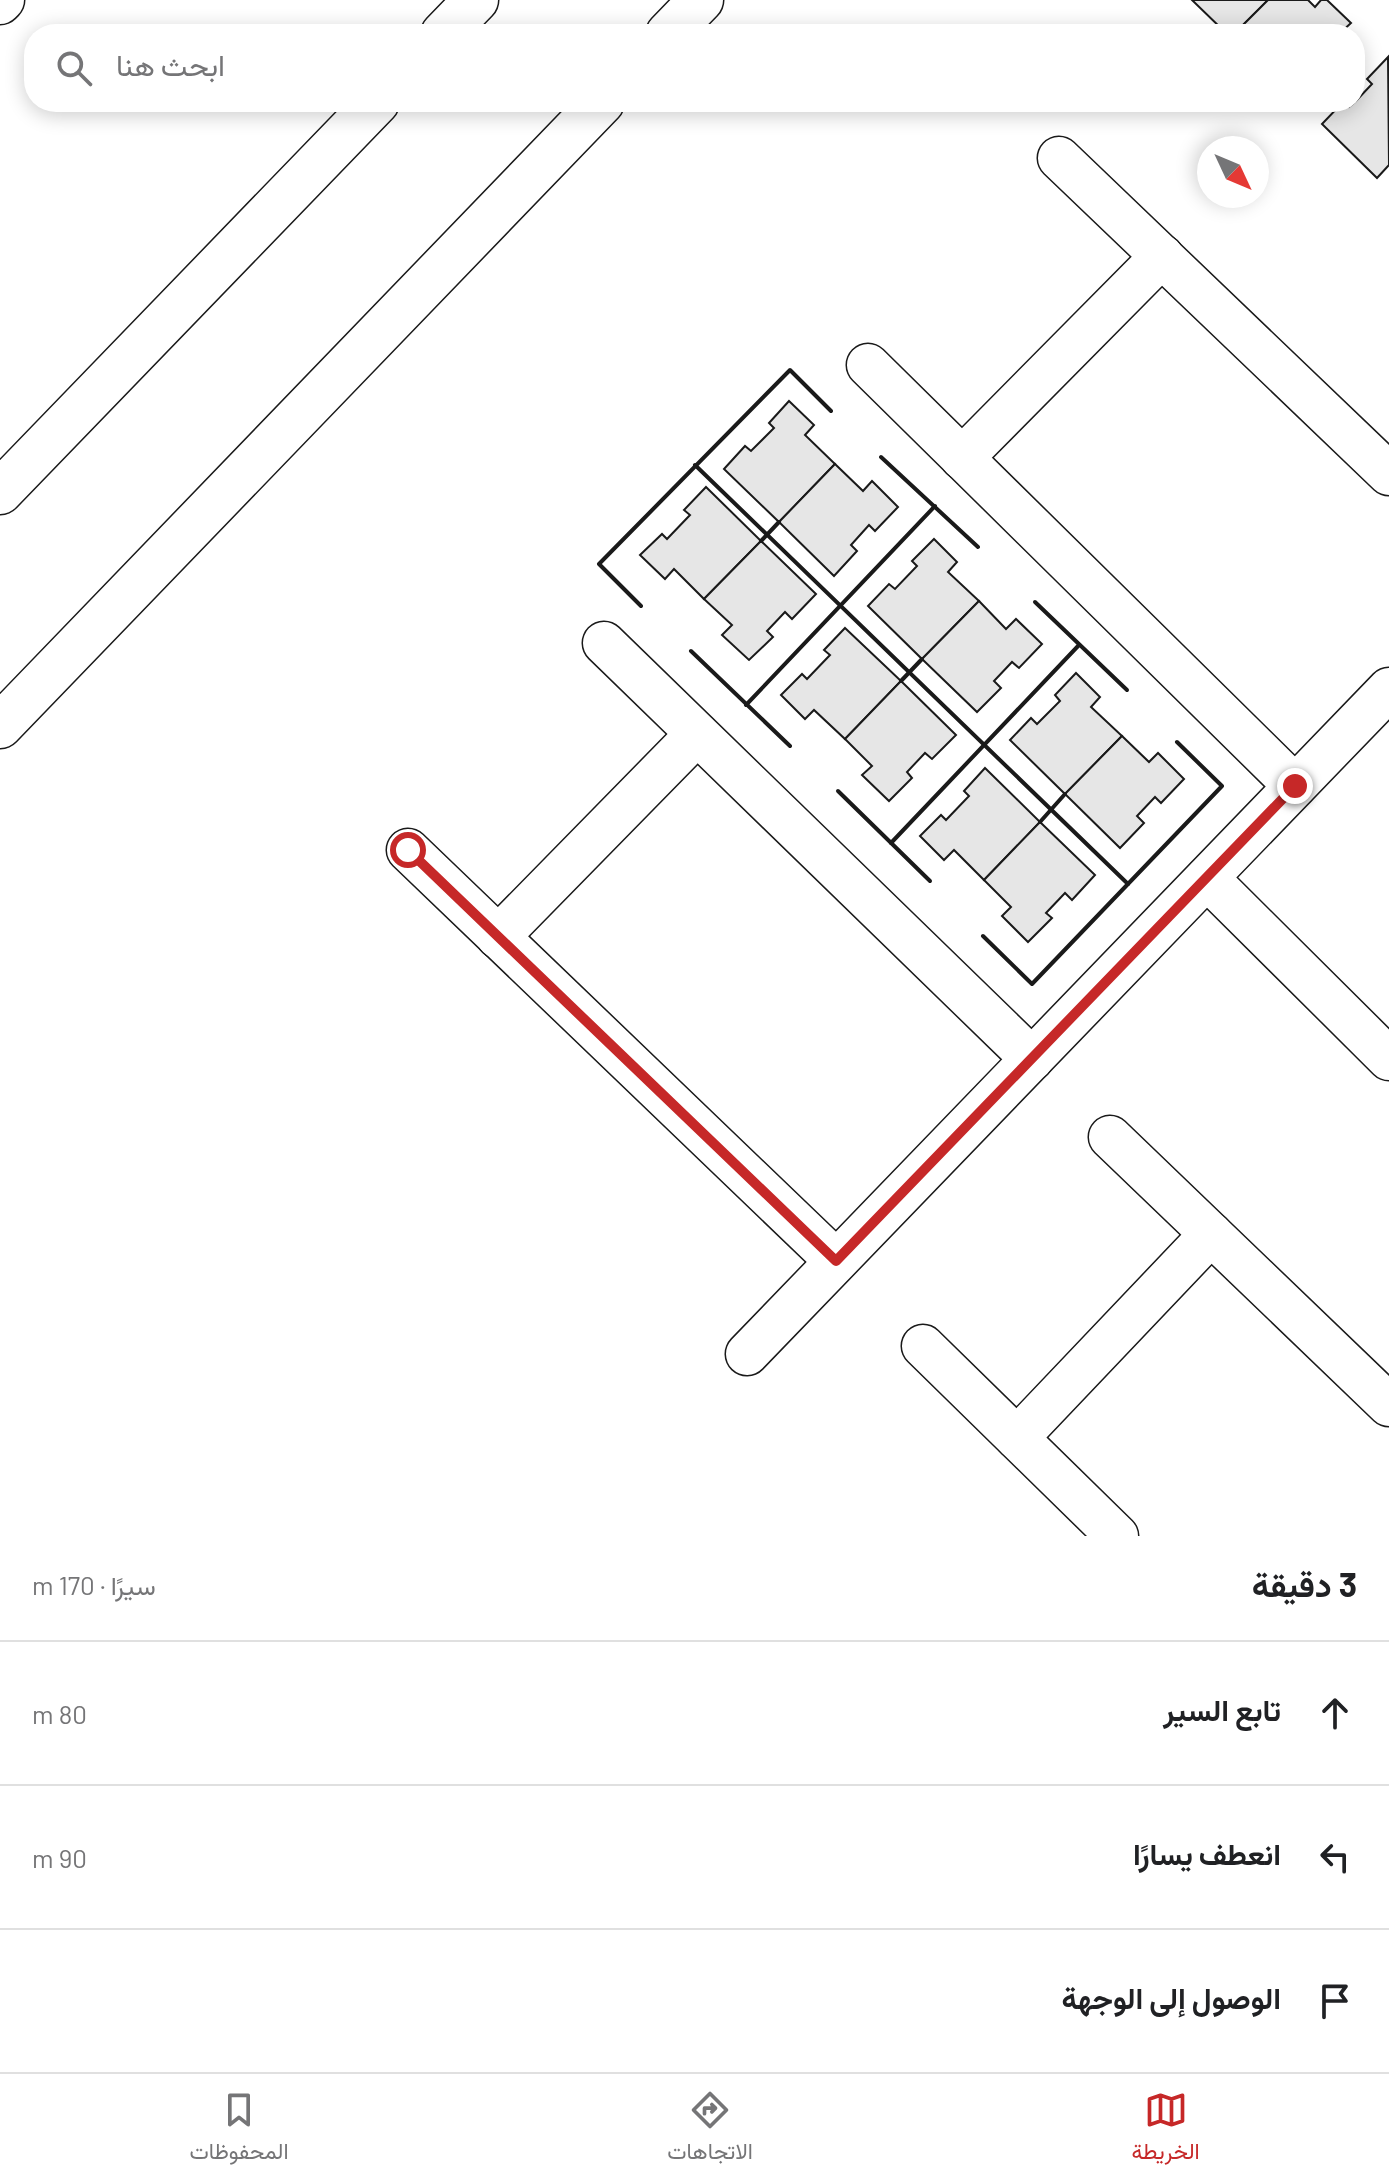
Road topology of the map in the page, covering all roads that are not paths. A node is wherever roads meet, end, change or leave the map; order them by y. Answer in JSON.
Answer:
{"nodes":[{"id":1,"x":476,"y":0,"type":"edge"},
{"id":2,"x":701,"y":0,"type":"edge"},
{"id":3,"x":453,"y":24,"type":"edge"},
{"id":4,"x":678,"y":24,"type":"edge"},
{"id":5,"x":367,"y":112,"type":"edge"},
{"id":6,"x":592,"y":112,"type":"edge"},
{"id":7,"x":1059,"y":158,"type":"dead end"},
{"id":8,"x":1162,"y":256,"type":"junction"},
{"id":9,"x":868,"y":365,"type":"dead end"},
{"id":10,"x":962,"y":458,"type":"junction"},
{"id":11,"x":1389,"y":474,"type":"edge"},
{"id":12,"x":0,"y":492,"type":"edge"},
{"id":13,"x":604,"y":643,"type":"dead end"},
{"id":14,"x":1389,"y":689,"type":"edge"},
{"id":15,"x":0,"y":726,"type":"edge"},
{"id":16,"x":697,"y":734,"type":"junction"},
{"id":17,"x":1295,"y":786,"type":"junction"},
{"id":18,"x":408,"y":850,"type":"dead end"},
{"id":19,"x":1207,"y":878,"type":"junction"},
{"id":20,"x":498,"y":937,"type":"junction"},
{"id":21,"x":1032,"y":1059,"type":"junction"},
{"id":22,"x":1389,"y":1059,"type":"edge"},
{"id":23,"x":1110,"y":1137,"type":"dead end"},
{"id":24,"x":1211,"y":1234,"type":"junction"},
{"id":25,"x":836,"y":1261,"type":"junction"},
{"id":26,"x":923,"y":1346,"type":"dead end"},
{"id":27,"x":747,"y":1354,"type":"dead end"},
{"id":28,"x":1389,"y":1405,"type":"edge"},
{"id":29,"x":1017,"y":1438,"type":"junction"},
{"id":30,"x":1117,"y":1536,"type":"edge"}],
"edges":[{"from":1,"to":3,"type":"main road"},
{"from":2,"to":4,"type":"main road"},
{"from":5,"to":12,"type":"main road"},
{"from":6,"to":15,"type":"main road"},
{"from":7,"to":8,"type":"street"},
{"from":8,"to":10,"type":"street"},
{"from":8,"to":11,"type":"street"},
{"from":9,"to":10,"type":"street"},
{"from":10,"to":17,"type":"street"},
{"from":13,"to":16,"type":"street"},
{"from":14,"to":17,"type":"street"},
{"from":16,"to":20,"type":"street"},
{"from":16,"to":21,"type":"street"},
{"from":17,"to":19,"type":"street"},
{"from":18,"to":20,"type":"street"},
{"from":19,"to":21,"type":"street"},
{"from":19,"to":22,"type":"street"},
{"from":20,"to":25,"type":"street"},
{"from":21,"to":25,"type":"street"},
{"from":23,"to":24,"type":"street"},
{"from":24,"to":28,"type":"street"},
{"from":24,"to":29,"type":"street"},
{"from":25,"to":27,"type":"street"},
{"from":26,"to":29,"type":"street"},
{"from":29,"to":30,"type":"street"}]}
